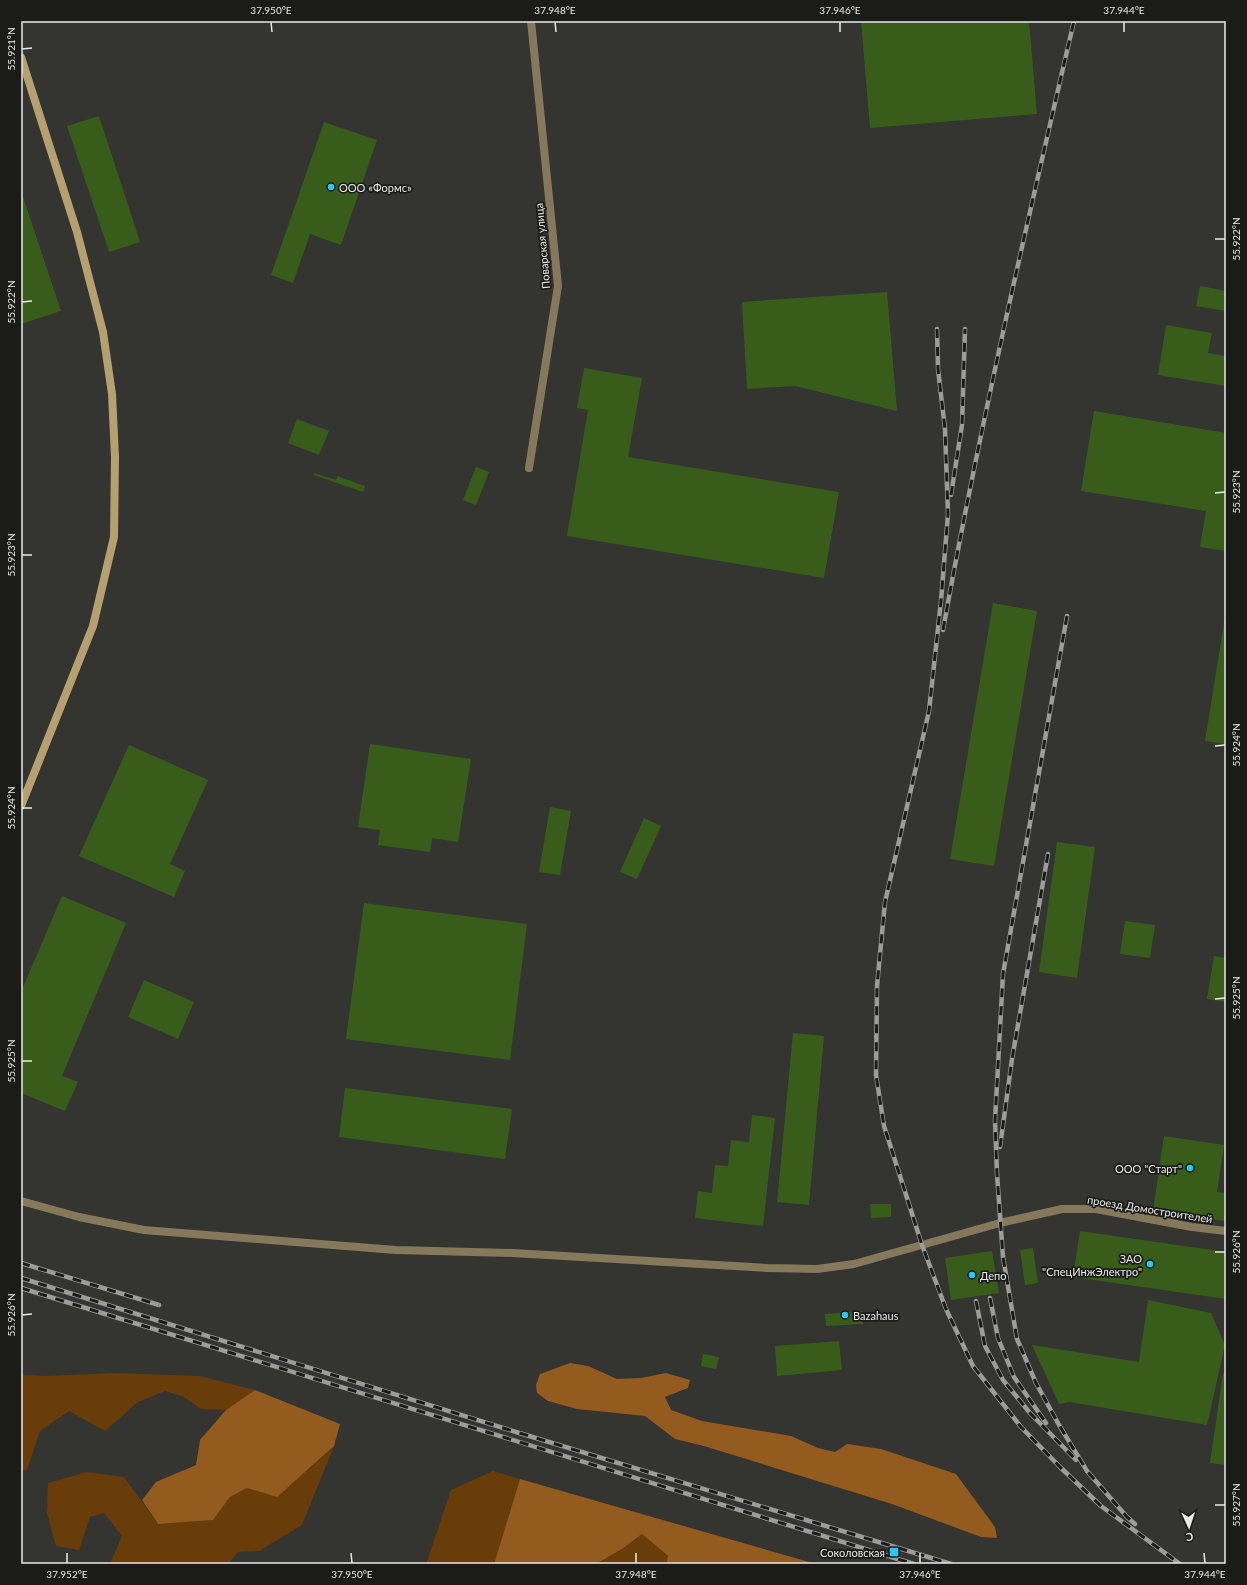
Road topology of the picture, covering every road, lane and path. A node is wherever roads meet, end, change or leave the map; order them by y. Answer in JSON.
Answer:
{"nodes":[{"id":1,"x":531,"y":21,"type":"edge"},
{"id":2,"x":21,"y":57,"type":"edge"},
{"id":3,"x":529,"y":468,"type":"dead end"},
{"id":4,"x":21,"y":806,"type":"edge"},
{"id":5,"x":21,"y":1201,"type":"edge"},
{"id":6,"x":1226,"y":1231,"type":"edge"}],
"edges":[{"from":1,"to":3,"type":"street","name":"Поварская улица"},
{"from":2,"to":4,"type":"street"},
{"from":5,"to":6,"type":"street","name":"проезд Домостроителей"}]}
